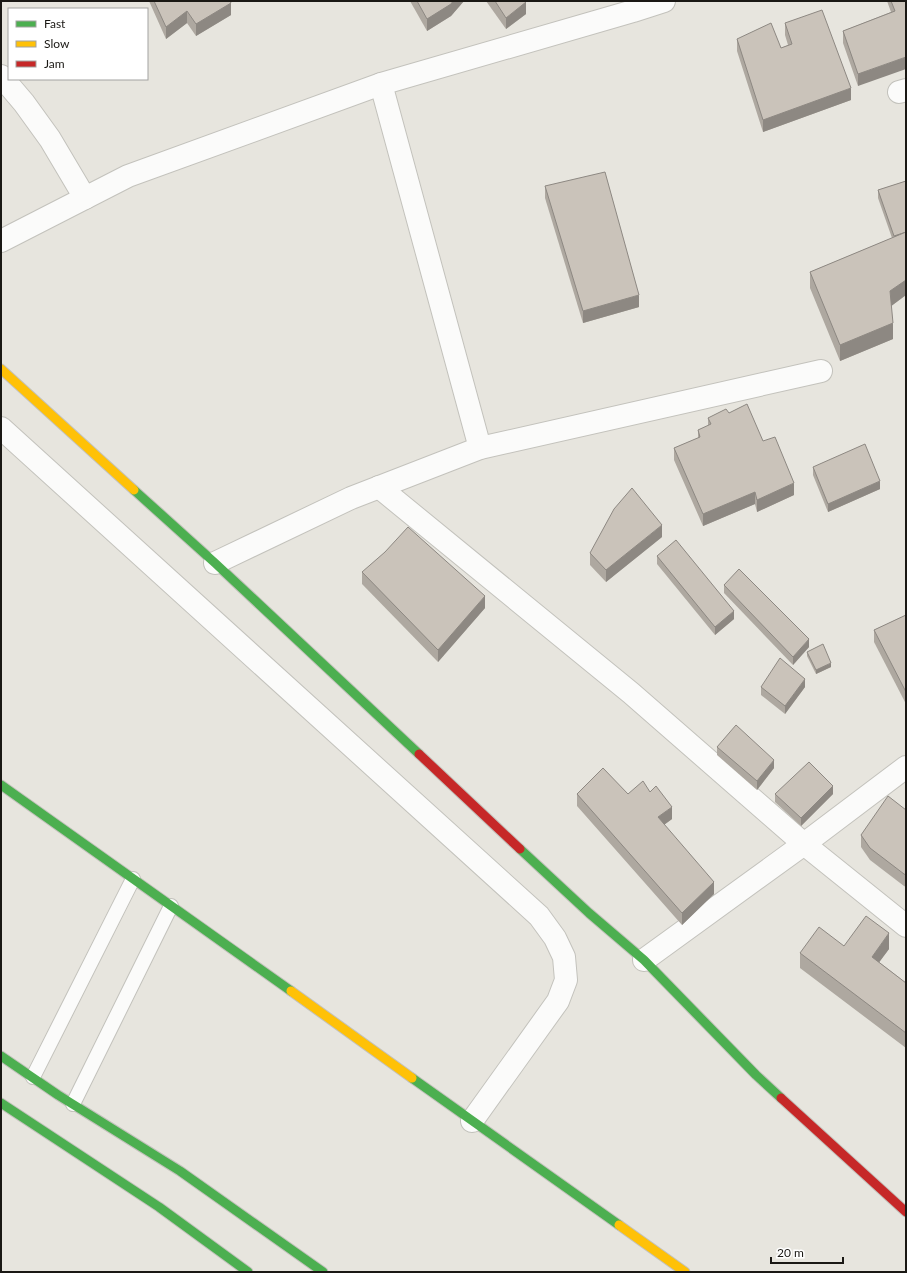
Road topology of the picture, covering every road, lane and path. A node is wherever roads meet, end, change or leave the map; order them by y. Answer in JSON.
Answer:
{"nodes":[{"id":1,"x":664,"y":1,"type":"edge"},
{"id":2,"x":1,"y":76,"type":"edge"},
{"id":3,"x":381,"y":84,"type":"junction"},
{"id":4,"x":85,"y":198,"type":"junction"},
{"id":5,"x":1,"y":241,"type":"edge"},
{"id":6,"x":1,"y":369,"type":"edge"},
{"id":7,"x":821,"y":371,"type":"dead end"},
{"id":8,"x":1,"y":428,"type":"edge"},
{"id":9,"x":480,"y":448,"type":"junction"},
{"id":10,"x":379,"y":487,"type":"junction"},
{"id":11,"x":215,"y":563,"type":"junction"},
{"id":12,"x":906,"y":767,"type":"edge"},
{"id":13,"x":1,"y":785,"type":"edge"},
{"id":14,"x":804,"y":844,"type":"junction"},
{"id":15,"x":133,"y":879,"type":"junction"},
{"id":16,"x":171,"y":906,"type":"junction"},
{"id":17,"x":906,"y":926,"type":"edge"},
{"id":18,"x":644,"y":960,"type":"junction"},
{"id":19,"x":1,"y":1056,"type":"edge"},
{"id":20,"x":33,"y":1077,"type":"junction"},
{"id":21,"x":1,"y":1102,"type":"edge"},
{"id":22,"x":73,"y":1104,"type":"junction"},
{"id":23,"x":472,"y":1121,"type":"junction"},
{"id":24,"x":906,"y":1212,"type":"edge"},
{"id":25,"x":248,"y":1272,"type":"edge"},
{"id":26,"x":323,"y":1272,"type":"edge"},
{"id":27,"x":685,"y":1272,"type":"edge"}],
"edges":[{"from":1,"to":3,"type":"street"},
{"from":2,"to":4,"type":"street"},
{"from":3,"to":4,"type":"street"},
{"from":3,"to":9,"type":"street"},
{"from":4,"to":5,"type":"street"},
{"from":6,"to":11,"type":"street"},
{"from":7,"to":9,"type":"street"},
{"from":8,"to":23,"type":"street"},
{"from":9,"to":10,"type":"street"},
{"from":10,"to":11,"type":"street"},
{"from":10,"to":14,"type":"street"},
{"from":11,"to":18,"type":"street"},
{"from":12,"to":14,"type":"street"},
{"from":13,"to":15,"type":"street"},
{"from":14,"to":17,"type":"street"},
{"from":14,"to":18,"type":"street"},
{"from":15,"to":16,"type":"street"},
{"from":15,"to":20,"type":"lane"},
{"from":16,"to":22,"type":"lane"},
{"from":16,"to":23,"type":"street"},
{"from":18,"to":24,"type":"street"},
{"from":19,"to":20,"type":"street"},
{"from":20,"to":22,"type":"street"},
{"from":21,"to":25,"type":"street"},
{"from":22,"to":26,"type":"street"},
{"from":23,"to":27,"type":"street"}]}
